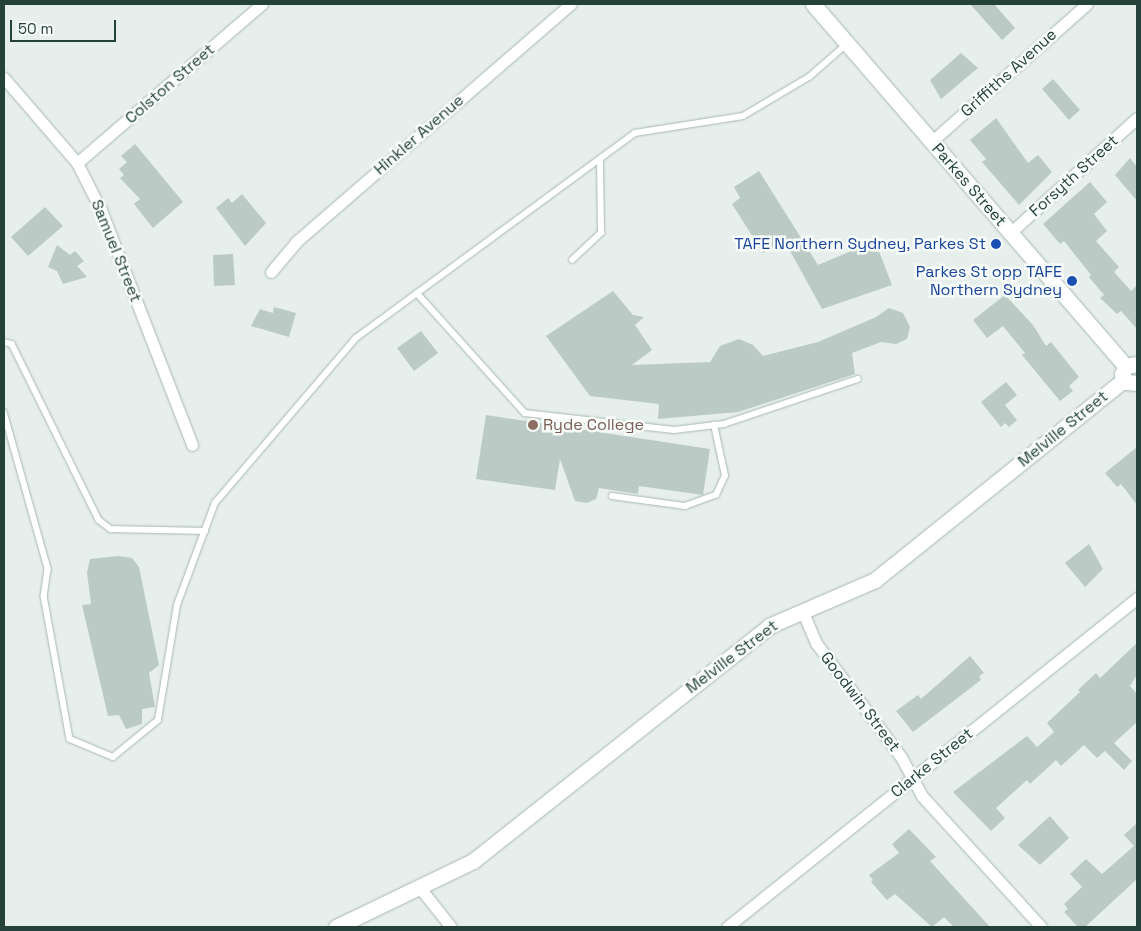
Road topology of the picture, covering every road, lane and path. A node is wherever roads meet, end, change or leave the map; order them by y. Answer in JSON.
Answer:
{"nodes":[{"id":1,"x":262,"y":4,"type":"edge"},
{"id":2,"x":571,"y":4,"type":"edge"},
{"id":3,"x":813,"y":4,"type":"edge"},
{"id":4,"x":1087,"y":4,"type":"edge"},
{"id":5,"x":847,"y":44,"type":"junction"},
{"id":6,"x":4,"y":78,"type":"edge"},
{"id":7,"x":1137,"y":118,"type":"edge"},
{"id":8,"x":931,"y":142,"type":"junction"},
{"id":9,"x":600,"y":160,"type":"junction"},
{"id":10,"x":77,"y":163,"type":"junction"},
{"id":11,"x":1010,"y":233,"type":"junction"},
{"id":12,"x":572,"y":260,"type":"dead end"},
{"id":13,"x":272,"y":272,"type":"dead end"},
{"id":14,"x":417,"y":293,"type":"junction"},
{"id":15,"x":4,"y":342,"type":"edge"},
{"id":16,"x":1131,"y":373,"type":"edge"},
{"id":17,"x":858,"y":379,"type":"dead end"},
{"id":18,"x":4,"y":412,"type":"edge"},
{"id":19,"x":714,"y":425,"type":"junction"},
{"id":20,"x":192,"y":445,"type":"dead end"},
{"id":21,"x":612,"y":496,"type":"dead end"},
{"id":22,"x":205,"y":531,"type":"junction"},
{"id":23,"x":1137,"y":598,"type":"edge"},
{"id":24,"x":802,"y":610,"type":"junction"},
{"id":25,"x":912,"y":778,"type":"junction"},
{"id":26,"x":420,"y":888,"type":"junction"},
{"id":27,"x":336,"y":927,"type":"edge"},
{"id":28,"x":451,"y":927,"type":"edge"},
{"id":29,"x":727,"y":927,"type":"edge"},
{"id":30,"x":1041,"y":927,"type":"edge"}],
"edges":[{"from":1,"to":10,"type":"street","name":"Colston Street"},
{"from":2,"to":13,"type":"street","name":"Hinkler Avenue"},
{"from":3,"to":5,"type":"street","name":"Parkes Street"},
{"from":4,"to":8,"type":"street","name":"Griffiths Avenue"},
{"from":5,"to":8,"type":"street","name":"Parkes Street"},
{"from":5,"to":9,"type":"lane"},
{"from":6,"to":10,"type":"street","name":"Samuel Street"},
{"from":7,"to":11,"type":"street","name":"Forsyth Street"},
{"from":8,"to":11,"type":"street","name":"Parkes Street"},
{"from":9,"to":12,"type":"lane"},
{"from":9,"to":14,"type":"lane"},
{"from":10,"to":20,"type":"street","name":"Samuel Street"},
{"from":11,"to":16,"type":"street","name":"Parkes Street"},
{"from":14,"to":19,"type":"lane"},
{"from":14,"to":22,"type":"lane"},
{"from":15,"to":22,"type":"lane"},
{"from":16,"to":24,"type":"street","name":"Melville Street"},
{"from":17,"to":19,"type":"lane"},
{"from":18,"to":22,"type":"lane"},
{"from":19,"to":21,"type":"lane"},
{"from":23,"to":25,"type":"street","name":"Clarke Street"},
{"from":24,"to":25,"type":"street","name":"Goodwin Street"},
{"from":24,"to":26,"type":"street","name":"Melville Street"},
{"from":25,"to":29,"type":"street","name":"Clarke Street"},
{"from":25,"to":30,"type":"street","name":"Goodwin Street"},
{"from":26,"to":27,"type":"street","name":"Melville Street"},
{"from":26,"to":28,"type":"street"}]}
